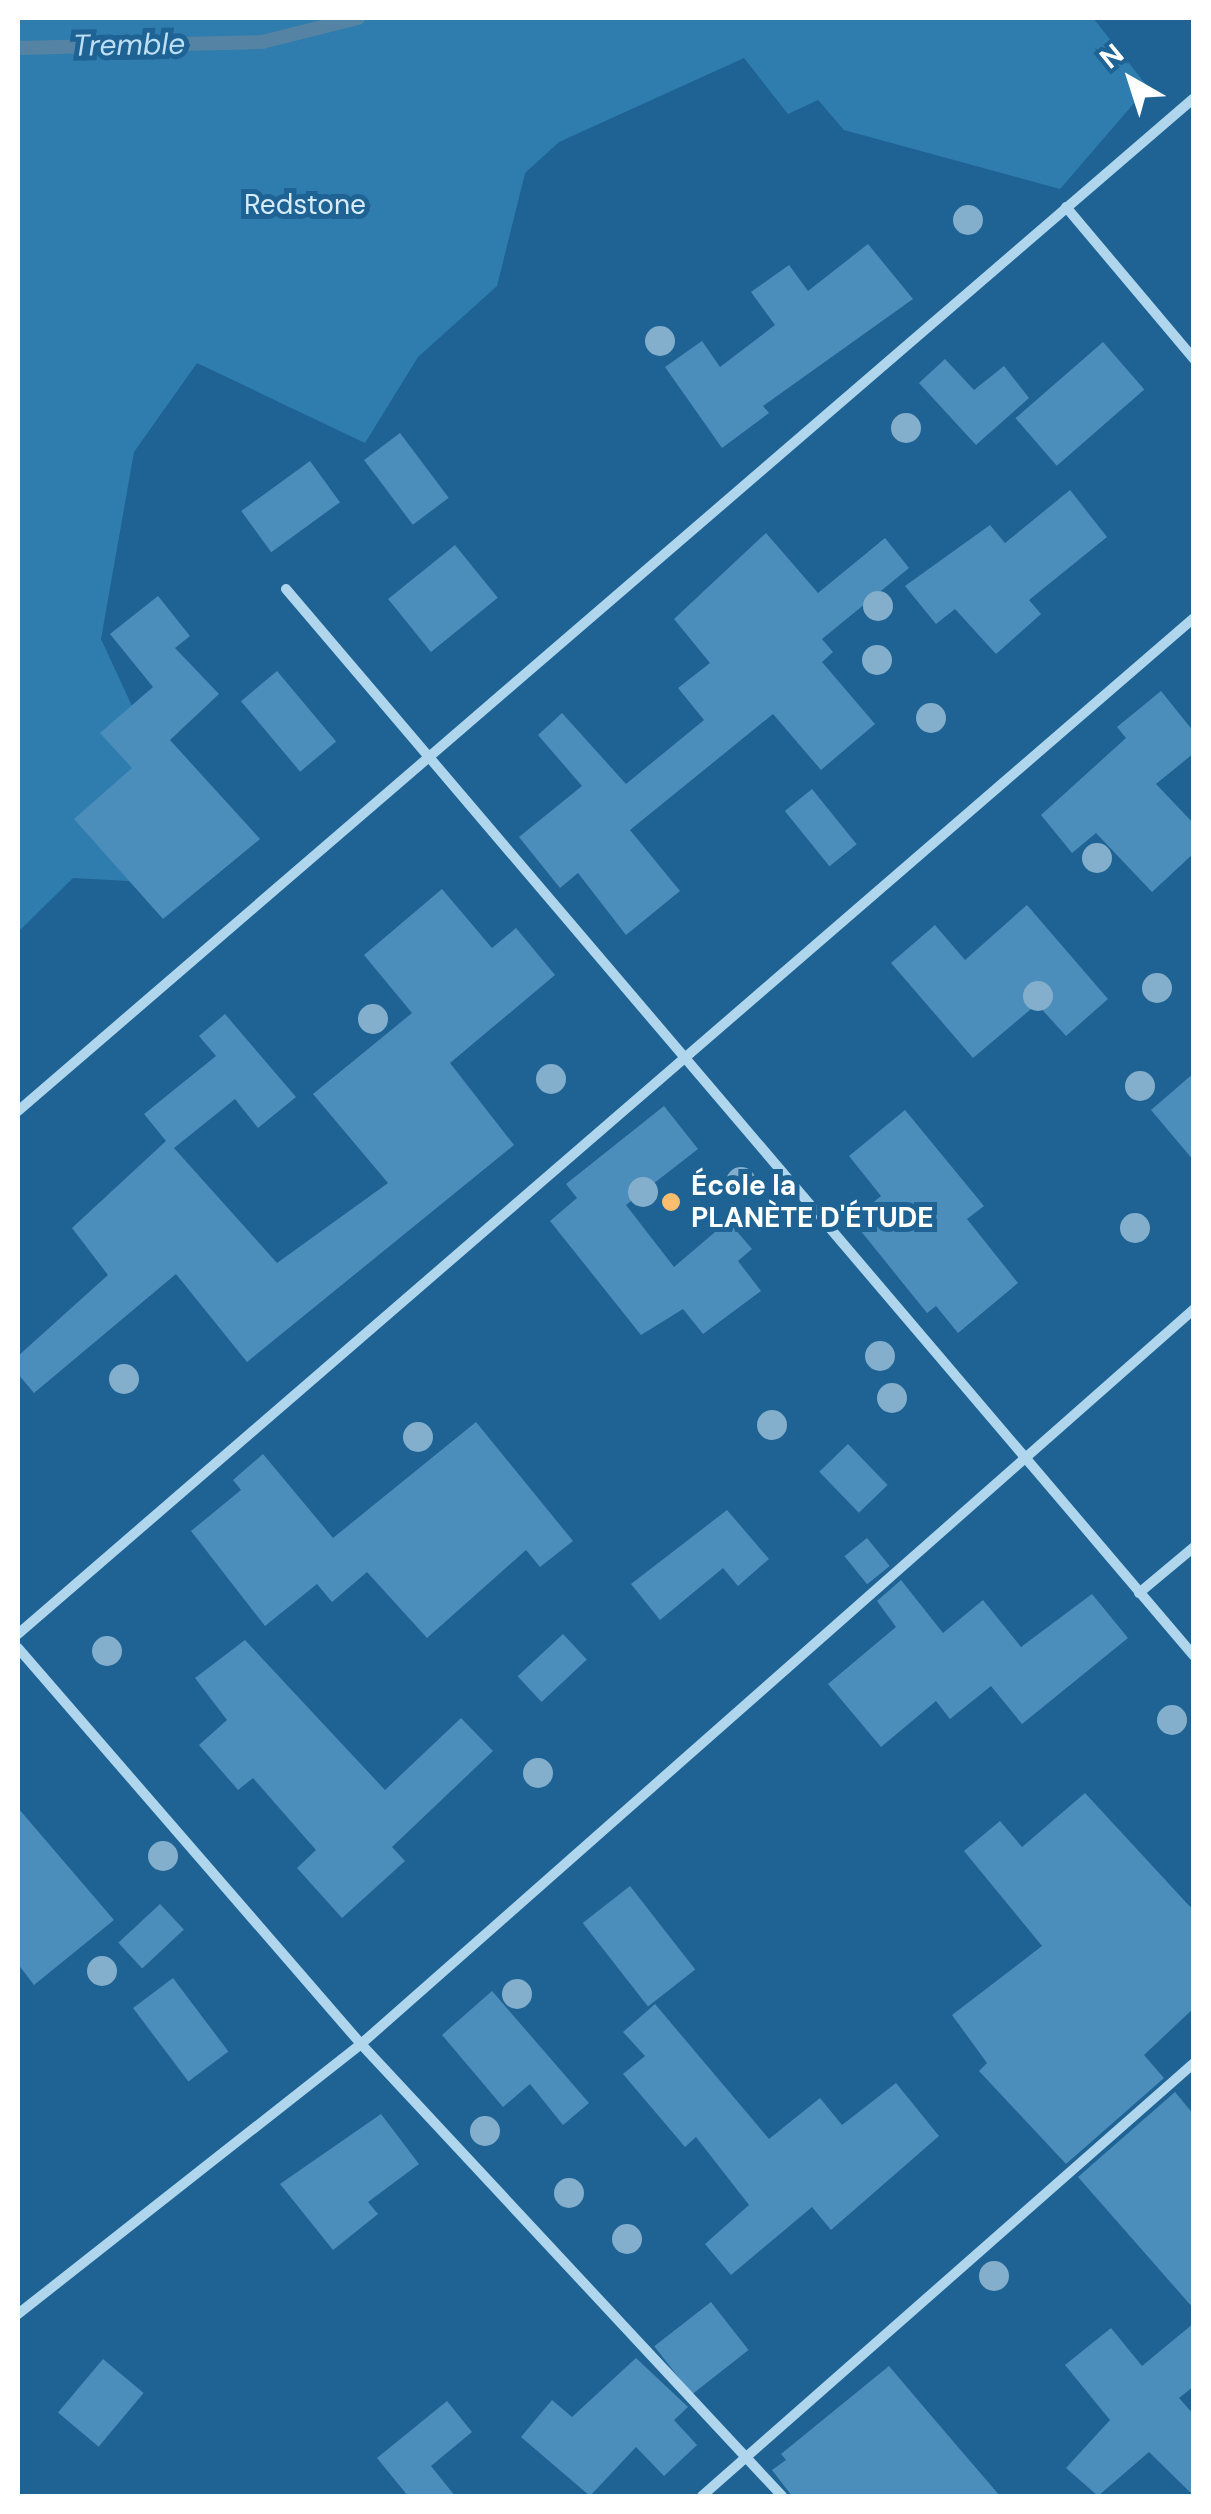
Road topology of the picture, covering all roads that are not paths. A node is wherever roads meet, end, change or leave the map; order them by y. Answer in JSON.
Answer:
{"nodes":[{"id":1,"x":1194,"y":98,"type":"edge"},
{"id":2,"x":1066,"y":207,"type":"junction"},
{"id":3,"x":1194,"y":360,"type":"edge"},
{"id":4,"x":286,"y":589,"type":"dead end"},
{"id":5,"x":1194,"y":618,"type":"edge"},
{"id":6,"x":426,"y":758,"type":"junction"},
{"id":7,"x":682,"y":1065,"type":"junction"},
{"id":8,"x":18,"y":1112,"type":"edge"},
{"id":9,"x":1194,"y":1309,"type":"edge"},
{"id":10,"x":1022,"y":1456,"type":"junction"},
{"id":11,"x":1194,"y":1547,"type":"edge"},
{"id":12,"x":1140,"y":1593,"type":"junction"},
{"id":13,"x":18,"y":1634,"type":"edge"},
{"id":14,"x":18,"y":1648,"type":"edge"},
{"id":15,"x":1194,"y":1656,"type":"edge"},
{"id":16,"x":361,"y":2044,"type":"junction"},
{"id":17,"x":1194,"y":2063,"type":"edge"},
{"id":18,"x":18,"y":2314,"type":"edge"},
{"id":19,"x":748,"y":2456,"type":"junction"},
{"id":20,"x":702,"y":2496,"type":"edge"},
{"id":21,"x":782,"y":2496,"type":"edge"}],
"edges":[{"from":1,"to":2,"type":"street"},
{"from":2,"to":3,"type":"street"},
{"from":2,"to":6,"type":"street"},
{"from":4,"to":6,"type":"street"},
{"from":5,"to":7,"type":"street"},
{"from":6,"to":7,"type":"street"},
{"from":6,"to":8,"type":"street"},
{"from":7,"to":10,"type":"street"},
{"from":7,"to":13,"type":"street"},
{"from":9,"to":10,"type":"street"},
{"from":10,"to":12,"type":"street"},
{"from":10,"to":16,"type":"street"},
{"from":11,"to":12,"type":"street"},
{"from":12,"to":15,"type":"street"},
{"from":14,"to":16,"type":"street"},
{"from":16,"to":18,"type":"street"},
{"from":16,"to":19,"type":"street"},
{"from":17,"to":19,"type":"street"},
{"from":19,"to":20,"type":"street"},
{"from":19,"to":21,"type":"street"}]}
